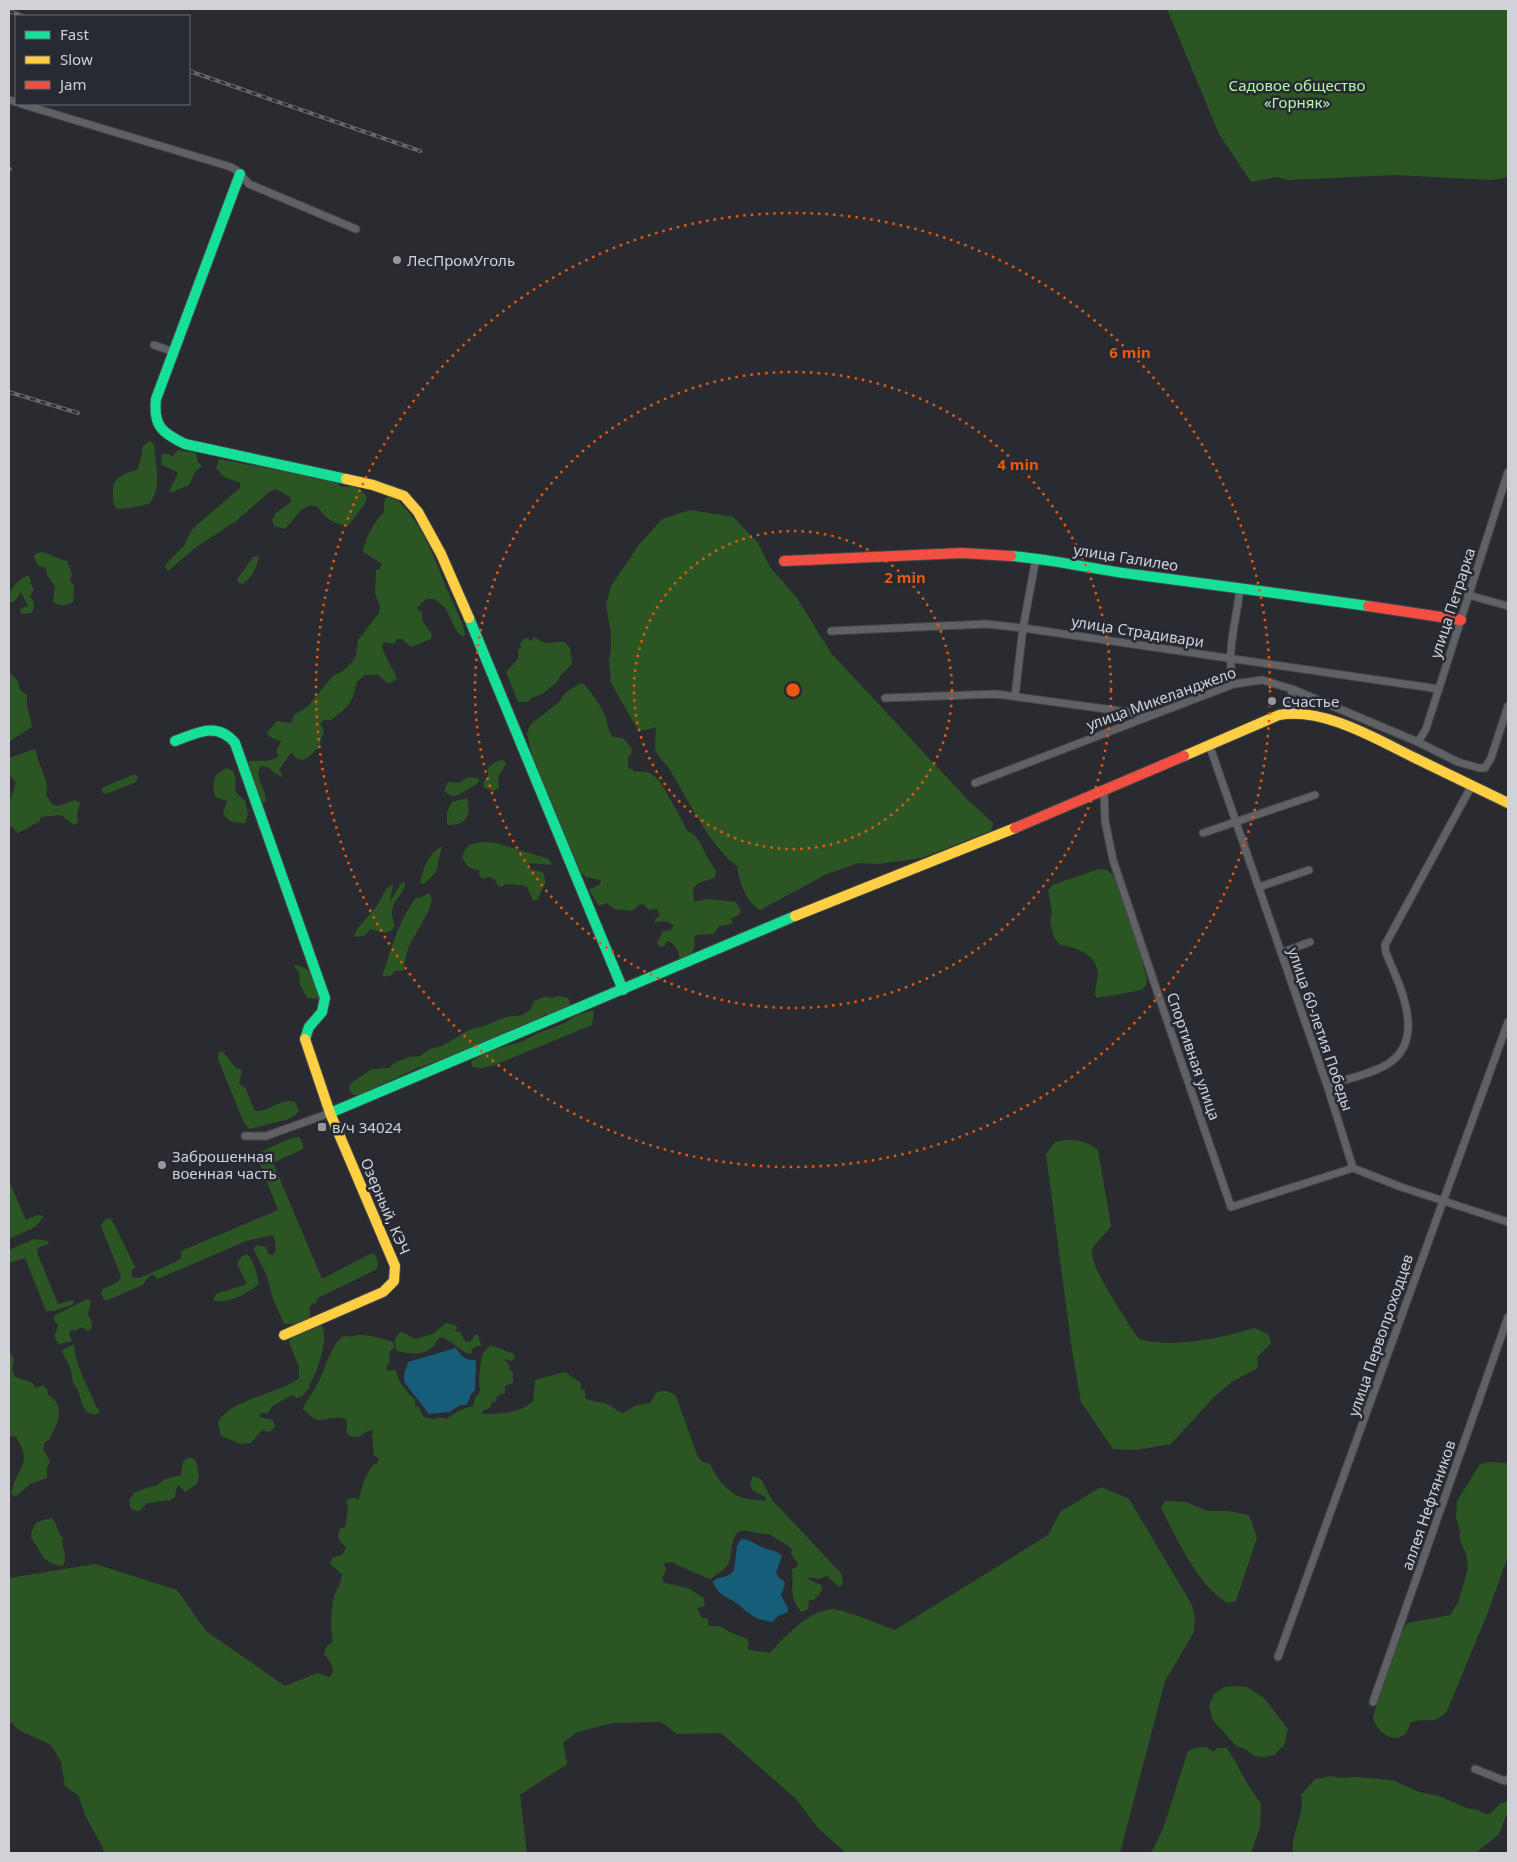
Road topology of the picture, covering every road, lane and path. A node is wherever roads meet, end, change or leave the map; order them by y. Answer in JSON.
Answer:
{"nodes":[{"id":1,"x":24,"y":105,"type":"edge"},
{"id":2,"x":240,"y":174,"type":"junction"},
{"id":3,"x":356,"y":229,"type":"dead end"},
{"id":4,"x":154,"y":345,"type":"dead end"},
{"id":5,"x":174,"y":352,"type":"junction"},
{"id":6,"x":1508,"y":472,"type":"edge"},
{"id":7,"x":1036,"y":558,"type":"junction"},
{"id":8,"x":784,"y":561,"type":"dead end"},
{"id":9,"x":1240,"y":588,"type":"junction"},
{"id":10,"x":1468,"y":595,"type":"junction"},
{"id":11,"x":1508,"y":606,"type":"edge"},
{"id":12,"x":1461,"y":620,"type":"junction"},
{"id":13,"x":1023,"y":628,"type":"junction"},
{"id":14,"x":831,"y":631,"type":"dead end"},
{"id":15,"x":1230,"y":659,"type":"junction"},
{"id":16,"x":1234,"y":684,"type":"junction"},
{"id":17,"x":1292,"y":689,"type":"junction"},
{"id":18,"x":1439,"y":689,"type":"junction"},
{"id":19,"x":1015,"y":696,"type":"junction"},
{"id":20,"x":885,"y":698,"type":"dead end"},
{"id":21,"x":1508,"y":706,"type":"edge"},
{"id":22,"x":1290,"y":713,"type":"junction"},
{"id":23,"x":1150,"y":715,"type":"junction"},
{"id":24,"x":175,"y":741,"type":"dead end"},
{"id":25,"x":1418,"y":742,"type":"junction"},
{"id":26,"x":1209,"y":744,"type":"junction"},
{"id":27,"x":975,"y":783,"type":"dead end"},
{"id":28,"x":1472,"y":785,"type":"junction"},
{"id":29,"x":1104,"y":790,"type":"junction"},
{"id":30,"x":1315,"y":795,"type":"dead end"},
{"id":31,"x":1508,"y":803,"type":"edge"},
{"id":32,"x":1236,"y":823,"type":"junction"},
{"id":33,"x":1203,"y":833,"type":"dead end"},
{"id":34,"x":1309,"y":870,"type":"dead end"},
{"id":35,"x":1258,"y":887,"type":"junction"},
{"id":36,"x":1310,"y":942,"type":"dead end"},
{"id":37,"x":1281,"y":953,"type":"junction"},
{"id":38,"x":623,"y":990,"type":"junction"},
{"id":39,"x":1508,"y":1022,"type":"edge"},
{"id":40,"x":1327,"y":1085,"type":"junction"},
{"id":41,"x":330,"y":1113,"type":"junction"},
{"id":42,"x":245,"y":1136,"type":"dead end"},
{"id":43,"x":1353,"y":1168,"type":"junction"},
{"id":44,"x":1443,"y":1199,"type":"junction"},
{"id":45,"x":1508,"y":1222,"type":"edge"},
{"id":46,"x":1508,"y":1319,"type":"edge"},
{"id":47,"x":284,"y":1335,"type":"dead end"},
{"id":48,"x":1278,"y":1657,"type":"dead end"},
{"id":49,"x":1373,"y":1702,"type":"dead end"},
{"id":50,"x":1475,"y":1769,"type":"dead end"},
{"id":51,"x":1508,"y":1779,"type":"edge"}],
"edges":[{"from":1,"to":2,"type":"street"},
{"from":2,"to":3,"type":"street"},
{"from":2,"to":5,"type":"street"},
{"from":4,"to":5,"type":"street"},
{"from":5,"to":38,"type":"street"},
{"from":6,"to":10,"type":"street","name":"улица Петрарка"},
{"from":7,"to":8,"type":"street","name":"улица Галилео"},
{"from":7,"to":9,"type":"street","name":"улица Галилео"},
{"from":7,"to":13,"type":"street"},
{"from":9,"to":12,"type":"street","name":"улица Галилео"},
{"from":9,"to":15,"type":"street"},
{"from":10,"to":11,"type":"street"},
{"from":10,"to":12,"type":"street","name":"улица Петрарка"},
{"from":12,"to":18,"type":"street","name":"улица Петрарка"},
{"from":13,"to":14,"type":"street","name":"улица Страдивари"},
{"from":13,"to":15,"type":"street","name":"улица Страдивари"},
{"from":13,"to":19,"type":"street"},
{"from":15,"to":16,"type":"street"},
{"from":15,"to":18,"type":"street","name":"улица Страдивари"},
{"from":16,"to":17,"type":"street","name":"улица Микеланджело"},
{"from":16,"to":23,"type":"street","name":"улица Микеланджело"},
{"from":17,"to":22,"type":"street"},
{"from":17,"to":25,"type":"street","name":"улица Микеланджело"},
{"from":18,"to":25,"type":"street","name":"улица Петрарка"},
{"from":19,"to":20,"type":"street"},
{"from":19,"to":23,"type":"street"},
{"from":21,"to":25,"type":"street","name":"улица Микеланджело"},
{"from":22,"to":26,"type":"street"},
{"from":22,"to":28,"type":"street"},
{"from":23,"to":27,"type":"street","name":"улица Микеланджело"},
{"from":24,"to":41,"type":"street","name":"Озерный, КЭЧ"},
{"from":26,"to":29,"type":"street"},
{"from":26,"to":32,"type":"street","name":"улица 60-летия Победы"},
{"from":28,"to":31,"type":"street"},
{"from":28,"to":40,"type":"street"},
{"from":29,"to":38,"type":"street"},
{"from":29,"to":43,"type":"street","name":"Спортивная улица"},
{"from":30,"to":32,"type":"street"},
{"from":32,"to":33,"type":"street"},
{"from":32,"to":35,"type":"street","name":"улица 60-летия Победы"},
{"from":34,"to":35,"type":"street"},
{"from":35,"to":37,"type":"street","name":"улица 60-летия Победы"},
{"from":36,"to":37,"type":"street"},
{"from":37,"to":40,"type":"street","name":"улица 60-летия Победы"},
{"from":38,"to":41,"type":"street"},
{"from":39,"to":44,"type":"street","name":"улица Первопроходцев"},
{"from":40,"to":43,"type":"street","name":"улица 60-летия Победы"},
{"from":41,"to":42,"type":"street"},
{"from":41,"to":47,"type":"street","name":"Озерный, КЭЧ"},
{"from":43,"to":44,"type":"street"},
{"from":44,"to":45,"type":"street"},
{"from":44,"to":48,"type":"street","name":"улица Первопроходцев"},
{"from":46,"to":49,"type":"street","name":"аллея Нефтяников"},
{"from":50,"to":51,"type":"street"}]}
